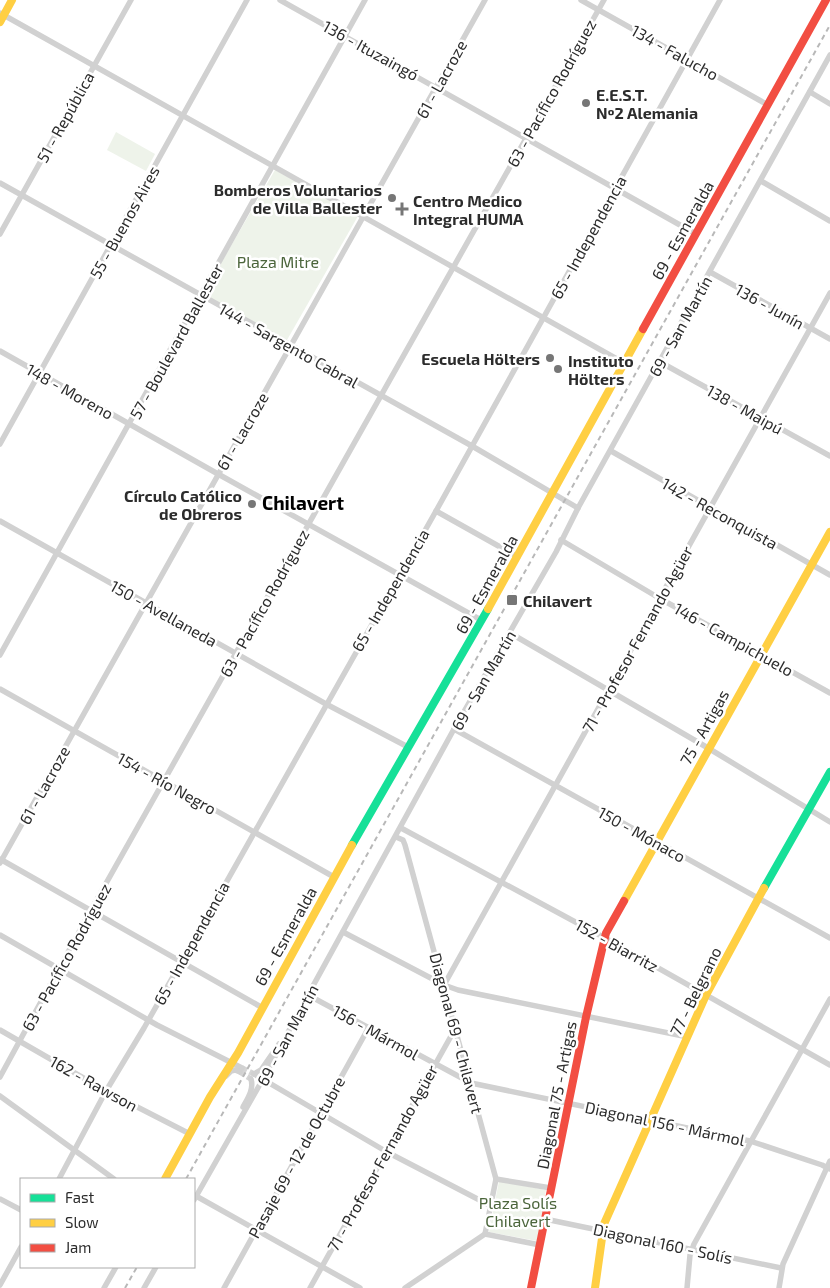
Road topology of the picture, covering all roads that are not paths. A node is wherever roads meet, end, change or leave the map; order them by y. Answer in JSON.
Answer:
{"nodes":[{"id":1,"x":12,"y":0,"type":"edge"},
{"id":2,"x":131,"y":0,"type":"edge"},
{"id":3,"x":247,"y":0,"type":"edge"},
{"id":4,"x":280,"y":0,"type":"edge"},
{"id":5,"x":365,"y":0,"type":"edge"},
{"id":6,"x":485,"y":0,"type":"edge"},
{"id":7,"x":581,"y":0,"type":"edge"},
{"id":8,"x":604,"y":0,"type":"edge"},
{"id":9,"x":720,"y":0,"type":"edge"},
{"id":10,"x":826,"y":0,"type":"edge"},
{"id":11,"x":598,"y":10,"type":"junction"},
{"id":12,"x":1,"y":17,"type":"edge"},
{"id":13,"x":345,"y":35,"type":"junction"},
{"id":14,"x":830,"y":55,"type":"edge"},
{"id":15,"x":687,"y":58,"type":"junction"},
{"id":16,"x":94,"y":66,"type":"junction"},
{"id":17,"x":436,"y":88,"type":"junction"},
{"id":18,"x":810,"y":92,"type":"junction"},
{"id":19,"x":830,"y":104,"type":"edge"},
{"id":20,"x":768,"y":105,"type":"junction"},
{"id":21,"x":183,"y":117,"type":"junction"},
{"id":22,"x":526,"y":138,"type":"junction"},
{"id":23,"x":273,"y":167,"type":"junction"},
{"id":24,"x":761,"y":182,"type":"junction"},
{"id":25,"x":0,"y":183,"type":"edge"},
{"id":26,"x":616,"y":189,"type":"junction"},
{"id":27,"x":22,"y":195,"type":"junction"},
{"id":28,"x":364,"y":216,"type":"junction"},
{"id":29,"x":830,"y":221,"type":"edge"},
{"id":30,"x":0,"y":234,"type":"edge"},
{"id":31,"x":696,"y":234,"type":"junction"},
{"id":32,"x":111,"y":246,"type":"junction"},
{"id":33,"x":454,"y":268,"type":"junction"},
{"id":34,"x":710,"y":272,"type":"junction"},
{"id":35,"x":830,"y":293,"type":"edge"},
{"id":36,"x":201,"y":296,"type":"junction"},
{"id":37,"x":542,"y":318,"type":"junction"},
{"id":38,"x":810,"y":328,"type":"junction"},
{"id":39,"x":830,"y":339,"type":"edge"},
{"id":40,"x":291,"y":345,"type":"junction"},
{"id":41,"x":0,"y":351,"type":"edge"},
{"id":42,"x":660,"y":362,"type":"junction"},
{"id":43,"x":624,"y":363,"type":"junction"},
{"id":44,"x":39,"y":374,"type":"junction"},
{"id":45,"x":381,"y":396,"type":"junction"},
{"id":46,"x":761,"y":418,"type":"junction"},
{"id":47,"x":129,"y":424,"type":"junction"},
{"id":48,"x":0,"y":444,"type":"edge"},
{"id":49,"x":472,"y":446,"type":"junction"},
{"id":50,"x":611,"y":451,"type":"junction"},
{"id":51,"x":830,"y":456,"type":"edge"},
{"id":52,"x":218,"y":474,"type":"junction"},
{"id":53,"x":552,"y":492,"type":"junction"},
{"id":54,"x":711,"y":507,"type":"junction"},
{"id":55,"x":578,"y":508,"type":"junction"},
{"id":56,"x":436,"y":511,"type":"junction"},
{"id":57,"x":0,"y":521,"type":"edge"},
{"id":58,"x":309,"y":524,"type":"junction"},
{"id":59,"x":830,"y":532,"type":"edge"},
{"id":60,"x":561,"y":540,"type":"junction"},
{"id":61,"x":57,"y":553,"type":"junction"},
{"id":62,"x":518,"y":557,"type":"junction"},
{"id":63,"x":812,"y":564,"type":"junction"},
{"id":64,"x":399,"y":575,"type":"junction"},
{"id":65,"x":830,"y":575,"type":"edge"},
{"id":66,"x":659,"y":598,"type":"junction"},
{"id":67,"x":146,"y":602,"type":"junction"},
{"id":68,"x":481,"y":620,"type":"junction"},
{"id":69,"x":510,"y":633,"type":"junction"},
{"id":70,"x":237,"y":652,"type":"junction"},
{"id":71,"x":761,"y":654,"type":"junction"},
{"id":72,"x":0,"y":655,"type":"edge"},
{"id":73,"x":0,"y":689,"type":"edge"},
{"id":74,"x":607,"y":690,"type":"junction"},
{"id":75,"x":830,"y":693,"type":"edge"},
{"id":76,"x":326,"y":704,"type":"junction"},
{"id":77,"x":454,"y":729,"type":"junction"},
{"id":78,"x":75,"y":731,"type":"junction"},
{"id":79,"x":408,"y":747,"type":"junction"},
{"id":80,"x":708,"y":748,"type":"junction"},
{"id":81,"x":830,"y":772,"type":"edge"},
{"id":82,"x":164,"y":782,"type":"junction"},
{"id":83,"x":556,"y":785,"type":"junction"},
{"id":84,"x":808,"y":809,"type":"junction"},
{"id":85,"x":830,"y":822,"type":"edge"},
{"id":86,"x":401,"y":828,"type":"junction"},
{"id":87,"x":254,"y":832,"type":"junction"},
{"id":88,"x":396,"y":837,"type":"junction"},
{"id":89,"x":656,"y":842,"type":"junction"},
{"id":90,"x":1,"y":861,"type":"edge"},
{"id":91,"x":334,"y":877,"type":"junction"},
{"id":92,"x":501,"y":881,"type":"junction"},
{"id":93,"x":758,"y":898,"type":"junction"},
{"id":94,"x":91,"y":910,"type":"junction"},
{"id":95,"x":343,"y":932,"type":"junction"},
{"id":96,"x":0,"y":935,"type":"edge"},
{"id":97,"x":605,"y":938,"type":"junction"},
{"id":98,"x":830,"y":938,"type":"edge"},
{"id":99,"x":180,"y":961,"type":"junction"},
{"id":100,"x":60,"y":970,"type":"junction"},
{"id":101,"x":444,"y":985,"type":"junction"},
{"id":102,"x":308,"y":995,"type":"junction"},
{"id":103,"x":706,"y":995,"type":"junction"},
{"id":104,"x":830,"y":1000,"type":"edge"},
{"id":105,"x":262,"y":1007,"type":"junction"},
{"id":106,"x":586,"y":1017,"type":"junction"},
{"id":107,"x":148,"y":1020,"type":"junction"},
{"id":108,"x":369,"y":1027,"type":"junction"},
{"id":109,"x":0,"y":1030,"type":"edge"},
{"id":110,"x":455,"y":1030,"type":"junction"},
{"id":111,"x":688,"y":1037,"type":"junction"},
{"id":112,"x":19,"y":1041,"type":"junction"},
{"id":113,"x":283,"y":1042,"type":"junction"},
{"id":114,"x":802,"y":1050,"type":"junction"},
{"id":115,"x":231,"y":1062,"type":"junction"},
{"id":116,"x":435,"y":1064,"type":"junction"},
{"id":117,"x":830,"y":1065,"type":"edge"},
{"id":118,"x":253,"y":1076,"type":"junction"},
{"id":119,"x":0,"y":1077,"type":"edge"},
{"id":120,"x":264,"y":1079,"type":"junction"},
{"id":121,"x":471,"y":1083,"type":"junction"},
{"id":122,"x":106,"y":1091,"type":"junction"},
{"id":123,"x":0,"y":1096,"type":"edge"},
{"id":124,"x":210,"y":1097,"type":"junction"},
{"id":125,"x":569,"y":1102,"type":"junction"},
{"id":126,"x":321,"y":1113,"type":"junction"},
{"id":127,"x":241,"y":1118,"type":"junction"},
{"id":128,"x":650,"y":1120,"type":"junction"},
{"id":129,"x":190,"y":1134,"type":"junction"},
{"id":130,"x":750,"y":1141,"type":"junction"},
{"id":131,"x":75,"y":1151,"type":"junction"},
{"id":132,"x":387,"y":1152,"type":"junction"},
{"id":133,"x":829,"y":1166,"type":"edge"},
{"id":134,"x":60,"y":1178,"type":"edge"},
{"id":135,"x":113,"y":1178,"type":"edge"},
{"id":136,"x":166,"y":1178,"type":"edge"},
{"id":137,"x":496,"y":1179,"type":"junction"},
{"id":138,"x":551,"y":1188,"type":"junction"},
{"id":139,"x":195,"y":1198,"type":"edge"},
{"id":140,"x":0,"y":1199,"type":"edge"},
{"id":141,"x":491,"y":1206,"type":"junction"},
{"id":142,"x":20,"y":1209,"type":"edge"},
{"id":143,"x":545,"y":1219,"type":"junction"},
{"id":144,"x":256,"y":1229,"type":"junction"},
{"id":145,"x":602,"y":1230,"type":"junction"},
{"id":146,"x":485,"y":1234,"type":"junction"},
{"id":147,"x":540,"y":1245,"type":"junction"},
{"id":148,"x":20,"y":1249,"type":"edge"},
{"id":149,"x":692,"y":1249,"type":"junction"},
{"id":150,"x":321,"y":1266,"type":"junction"},
{"id":151,"x":115,"y":1268,"type":"edge"},
{"id":152,"x":155,"y":1268,"type":"edge"},
{"id":153,"x":781,"y":1268,"type":"junction"},
{"id":154,"x":0,"y":1285,"type":"edge"},
{"id":155,"x":104,"y":1288,"type":"edge"},
{"id":156,"x":144,"y":1288,"type":"edge"},
{"id":157,"x":224,"y":1288,"type":"edge"},
{"id":158,"x":310,"y":1288,"type":"edge"},
{"id":159,"x":360,"y":1288,"type":"edge"},
{"id":160,"x":405,"y":1288,"type":"edge"},
{"id":161,"x":531,"y":1288,"type":"edge"},
{"id":162,"x":595,"y":1288,"type":"edge"},
{"id":163,"x":687,"y":1288,"type":"edge"},
{"id":164,"x":779,"y":1288,"type":"edge"}],
"edges":[{"from":1,"to":12,"type":"street"},
{"from":2,"to":16,"type":"street","name":"51 - República"},
{"from":3,"to":21,"type":"street","name":"55 - Buenos Aires"},
{"from":4,"to":13,"type":"street","name":"136 - Ituzaingó"},
{"from":5,"to":13,"type":"street","name":"57 - Boulevard Ballester"},
{"from":6,"to":17,"type":"street","name":"61 - Lacroze"},
{"from":7,"to":11,"type":"street","name":"134 - Falucho"},
{"from":8,"to":11,"type":"street","name":"63 - Pacífico Rodríguez"},
{"from":9,"to":15,"type":"street","name":"65 - Independencia"},
{"from":10,"to":20,"type":"street","name":"69 - Esmeralda"},
{"from":11,"to":15,"type":"street","name":"134 - Falucho"},
{"from":11,"to":22,"type":"street","name":"63 - Pacífico Rodríguez"},
{"from":12,"to":16,"type":"street"},
{"from":13,"to":17,"type":"street","name":"136 - Ituzaingó"},
{"from":13,"to":23,"type":"street","name":"57 - Boulevard Ballester"},
{"from":14,"to":18,"type":"street","name":"69 - San Martín"},
{"from":15,"to":20,"type":"street","name":"134 - Falucho"},
{"from":15,"to":26,"type":"street","name":"65 - Independencia"},
{"from":16,"to":21,"type":"street"},
{"from":16,"to":27,"type":"street","name":"51 - República"},
{"from":17,"to":22,"type":"street","name":"136 - Ituzaingó"},
{"from":17,"to":28,"type":"street","name":"61 - Lacroze"},
{"from":18,"to":19,"type":"street"},
{"from":18,"to":24,"type":"street","name":"69 - San Martín"},
{"from":20,"to":31,"type":"street","name":"69 - Esmeralda"},
{"from":21,"to":23,"type":"street"},
{"from":21,"to":32,"type":"street","name":"55 - Buenos Aires"},
{"from":22,"to":26,"type":"street","name":"136 - Ituzaingó"},
{"from":22,"to":33,"type":"street","name":"63 - Pacífico Rodríguez"},
{"from":23,"to":28,"type":"street"},
{"from":23,"to":36,"type":"street","name":"57 - Boulevard Ballester"},
{"from":24,"to":29,"type":"street"},
{"from":24,"to":34,"type":"street","name":"69 - San Martín"},
{"from":25,"to":27,"type":"street","name":"144 - Sargento Cabral"},
{"from":26,"to":31,"type":"street","name":"136 - Ituzaingó"},
{"from":26,"to":37,"type":"street","name":"65 - Independencia"},
{"from":27,"to":30,"type":"street","name":"51 - República"},
{"from":27,"to":32,"type":"street","name":"144 - Sargento Cabral"},
{"from":28,"to":33,"type":"street"},
{"from":28,"to":40,"type":"street","name":"61 - Lacroze"},
{"from":31,"to":43,"type":"street","name":"69 - Esmeralda"},
{"from":32,"to":36,"type":"street","name":"144 - Sargento Cabral"},
{"from":32,"to":44,"type":"street","name":"55 - Buenos Aires"},
{"from":33,"to":37,"type":"street"},
{"from":33,"to":45,"type":"street","name":"63 - Pacífico Rodríguez"},
{"from":34,"to":38,"type":"street","name":"136 - Junín"},
{"from":34,"to":42,"type":"street","name":"69 - San Martín"},
{"from":35,"to":38,"type":"street","name":"71 - Profesor Fernando Agüer"},
{"from":36,"to":40,"type":"street","name":"144 - Sargento Cabral"},
{"from":36,"to":47,"type":"street","name":"57 - Boulevard Ballester"},
{"from":37,"to":43,"type":"street"},
{"from":37,"to":49,"type":"street","name":"65 - Independencia"},
{"from":38,"to":39,"type":"street","name":"136 - Junín"},
{"from":38,"to":46,"type":"street","name":"71 - Profesor Fernando Agüer"},
{"from":40,"to":45,"type":"street","name":"144 - Sargento Cabral"},
{"from":40,"to":52,"type":"street","name":"61 - Lacroze"},
{"from":41,"to":44,"type":"street","name":"148 - Moreno"},
{"from":42,"to":46,"type":"street","name":"138 - Maipú"},
{"from":42,"to":50,"type":"street","name":"69 - San Martín"},
{"from":43,"to":53,"type":"street","name":"69 - Esmeralda"},
{"from":44,"to":47,"type":"street","name":"148 - Moreno"},
{"from":44,"to":48,"type":"street","name":"55 - Buenos Aires"},
{"from":45,"to":49,"type":"street","name":"144 - Sargento Cabral"},
{"from":45,"to":58,"type":"street","name":"63 - Pacífico Rodríguez"},
{"from":46,"to":51,"type":"street","name":"138 - Maipú"},
{"from":46,"to":54,"type":"street","name":"71 - Profesor Fernando Agüer"},
{"from":47,"to":52,"type":"street","name":"148 - Moreno"},
{"from":47,"to":61,"type":"street","name":"57 - Boulevard Ballester"},
{"from":49,"to":53,"type":"street","name":"144 - Sargento Cabral"},
{"from":49,"to":56,"type":"street","name":"65 - Independencia"},
{"from":50,"to":54,"type":"street","name":"142 - Reconquista"},
{"from":50,"to":55,"type":"street","name":"69 - San Martín"},
{"from":52,"to":58,"type":"street","name":"148 - Moreno"},
{"from":52,"to":67,"type":"street","name":"61 - Lacroze"},
{"from":53,"to":55,"type":"street","name":"144 - Sargento Cabral"},
{"from":53,"to":62,"type":"street","name":"69 - Esmeralda"},
{"from":54,"to":63,"type":"street","name":"142 - Reconquista"},
{"from":54,"to":66,"type":"street","name":"71 - Profesor Fernando Agüer"},
{"from":55,"to":60,"type":"street","name":"69 - San Martín"},
{"from":56,"to":62,"type":"street"},
{"from":56,"to":64,"type":"street","name":"65 - Independencia"},
{"from":57,"to":61,"type":"street","name":"150 - Avellaneda"},
{"from":58,"to":64,"type":"street","name":"148 - Moreno"},
{"from":58,"to":70,"type":"street","name":"63 - Pacífico Rodríguez"},
{"from":59,"to":63,"type":"street","name":"75 - Artigas"},
{"from":60,"to":66,"type":"street","name":"146 - Campichuelo"},
{"from":60,"to":69,"type":"street","name":"69 - San Martín"},
{"from":61,"to":67,"type":"street","name":"150 - Avellaneda"},
{"from":61,"to":72,"type":"street","name":"57 - Boulevard Ballester"},
{"from":62,"to":68,"type":"street","name":"69 - Esmeralda"},
{"from":63,"to":65,"type":"street","name":"142 - Reconquista"},
{"from":63,"to":71,"type":"street","name":"75 - Artigas"},
{"from":64,"to":68,"type":"street","name":"148 - Moreno"},
{"from":64,"to":76,"type":"street","name":"65 - Independencia"},
{"from":66,"to":71,"type":"street","name":"146 - Campichuelo"},
{"from":66,"to":74,"type":"street","name":"71 - Profesor Fernando Agüer"},
{"from":67,"to":70,"type":"street","name":"150 - Avellaneda"},
{"from":67,"to":78,"type":"street","name":"61 - Lacroze"},
{"from":68,"to":79,"type":"street","name":"69 - Esmeralda"},
{"from":69,"to":74,"type":"street"},
{"from":69,"to":77,"type":"street","name":"69 - San Martín"},
{"from":70,"to":76,"type":"street","name":"150 - Avellaneda"},
{"from":70,"to":82,"type":"street","name":"63 - Pacífico Rodríguez"},
{"from":71,"to":75,"type":"street","name":"146 - Campichuelo"},
{"from":71,"to":80,"type":"street","name":"75 - Artigas"},
{"from":73,"to":78,"type":"street","name":"154 - Río Negro"},
{"from":74,"to":80,"type":"street"},
{"from":74,"to":83,"type":"street","name":"71 - Profesor Fernando Agüer"},
{"from":76,"to":79,"type":"street","name":"150 - Avellaneda"},
{"from":76,"to":87,"type":"street","name":"65 - Independencia"},
{"from":77,"to":83,"type":"street","name":"150 - Mónaco"},
{"from":77,"to":86,"type":"street","name":"69 - San Martín"},
{"from":78,"to":82,"type":"street","name":"154 - Río Negro"},
{"from":78,"to":90,"type":"street","name":"61 - Lacroze"},
{"from":79,"to":91,"type":"street","name":"69 - Esmeralda"},
{"from":80,"to":84,"type":"street"},
{"from":80,"to":89,"type":"street","name":"75 - Artigas"},
{"from":81,"to":84,"type":"street","name":"77 - Belgrano"},
{"from":82,"to":87,"type":"street","name":"154 - Río Negro"},
{"from":82,"to":94,"type":"street","name":"63 - Pacífico Rodríguez"},
{"from":83,"to":89,"type":"street","name":"150 - Mónaco"},
{"from":83,"to":92,"type":"street","name":"71 - Profesor Fernando Agüer"},
{"from":84,"to":85,"type":"street"},
{"from":84,"to":93,"type":"street","name":"77 - Belgrano"},
{"from":86,"to":88,"type":"street","name":"69 - San Martín"},
{"from":86,"to":92,"type":"street","name":"152 - Biarritz"},
{"from":87,"to":91,"type":"street","name":"154 - Río Negro"},
{"from":87,"to":99,"type":"street","name":"65 - Independencia"},
{"from":88,"to":95,"type":"street","name":"69 - San Martín"},
{"from":88,"to":101,"type":"street","name":"Diagonal 69 - Chilavert"},
{"from":89,"to":93,"type":"street","name":"150 - Mónaco"},
{"from":89,"to":97,"type":"street","name":"75 - Artigas"},
{"from":90,"to":94,"type":"street"},
{"from":91,"to":105,"type":"street","name":"69 - Esmeralda"},
{"from":92,"to":97,"type":"street","name":"152 - Biarritz"},
{"from":92,"to":101,"type":"street","name":"71 - Profesor Fernando Agüer"},
{"from":93,"to":98,"type":"street","name":"150 - Mónaco"},
{"from":93,"to":103,"type":"street","name":"77 - Belgrano"},
{"from":94,"to":99,"type":"street"},
{"from":94,"to":100,"type":"street","name":"63 - Pacífico Rodríguez"},
{"from":95,"to":101,"type":"street"},
{"from":95,"to":102,"type":"street","name":"69 - San Martín"},
{"from":96,"to":100,"type":"street"},
{"from":97,"to":103,"type":"street","name":"152 - Biarritz"},
{"from":97,"to":106,"type":"street","name":"Diagonal 75 - Artigas"},
{"from":99,"to":105,"type":"street"},
{"from":99,"to":107,"type":"street","name":"65 - Independencia"},
{"from":100,"to":107,"type":"street"},
{"from":100,"to":112,"type":"street","name":"63 - Pacífico Rodríguez"},
{"from":101,"to":106,"type":"street"},
{"from":101,"to":110,"type":"street","name":"Diagonal 69 - Chilavert"},
{"from":102,"to":108,"type":"street","name":"156 - Mármol"},
{"from":102,"to":113,"type":"street","name":"69 - San Martín"},
{"from":103,"to":111,"type":"street","name":"77 - Belgrano"},
{"from":103,"to":114,"type":"street","name":"152 - Biarritz"},
{"from":104,"to":114,"type":"street"},
{"from":105,"to":115,"type":"street","name":"69 - Esmeralda"},
{"from":106,"to":111,"type":"street"},
{"from":106,"to":125,"type":"street","name":"Diagonal 75 - Artigas"},
{"from":107,"to":115,"type":"street"},
{"from":107,"to":122,"type":"street","name":"65 - Independencia"},
{"from":108,"to":116,"type":"street","name":"156 - Mármol"},
{"from":108,"to":126,"type":"street","name":"Pasaje 69 - 12 de Octubre"},
{"from":109,"to":112,"type":"street","name":"162 - Rawson"},
{"from":110,"to":116,"type":"street","name":"71 - Profesor Fernando Agüer"},
{"from":110,"to":121,"type":"street","name":"Diagonal 69 - Chilavert"},
{"from":111,"to":128,"type":"street","name":"77 - Belgrano"},
{"from":112,"to":119,"type":"street","name":"63 - Pacífico Rodríguez"},
{"from":112,"to":122,"type":"street","name":"162 - Rawson"},
{"from":113,"to":118,"type":"street"},
{"from":113,"to":120,"type":"street","name":"69 - San Martín"},
{"from":114,"to":117,"type":"street","name":"152 - Biarritz"},
{"from":114,"to":130,"type":"street"},
{"from":115,"to":124,"type":"street","name":"69 - Esmeralda"},
{"from":115,"to":124,"type":"street"},
{"from":116,"to":121,"type":"street","name":"156 - Mármol"},
{"from":116,"to":132,"type":"street","name":"71 - Profesor Fernando Agüer"},
{"from":118,"to":120,"type":"street"},
{"from":118,"to":127,"type":"street"},
{"from":120,"to":126,"type":"street"},
{"from":120,"to":127,"type":"street","name":"69 - San Martín"},
{"from":121,"to":125,"type":"street","name":"Diagonal 156 - Mármol"},
{"from":121,"to":137,"type":"street","name":"Diagonal 69 - Chilavert"},
{"from":122,"to":129,"type":"street","name":"162 - Rawson"},
{"from":122,"to":131,"type":"street","name":"65 - Independencia"},
{"from":123,"to":131,"type":"street"},
{"from":124,"to":129,"type":"street","name":"69 - Esmeralda"},
{"from":125,"to":128,"type":"street","name":"Diagonal 156 - Mármol"},
{"from":125,"to":138,"type":"street","name":"Diagonal 75 - Artigas"},
{"from":126,"to":132,"type":"street"},
{"from":126,"to":144,"type":"street","name":"Pasaje 69 - 12 de Octubre"},
{"from":127,"to":139,"type":"street","name":"69 - San Martín"},
{"from":128,"to":130,"type":"street","name":"Diagonal 156 - Mármol"},
{"from":128,"to":145,"type":"street","name":"77 - Belgrano"},
{"from":129,"to":136,"type":"street","name":"69 - Esmeralda"},
{"from":130,"to":133,"type":"street","name":"Diagonal 156 - Mármol"},
{"from":130,"to":149,"type":"street"},
{"from":131,"to":134,"type":"street","name":"65 - Independencia"},
{"from":131,"to":135,"type":"street"},
{"from":132,"to":141,"type":"street"},
{"from":132,"to":150,"type":"street","name":"71 - Profesor Fernando Agüer"},
{"from":133,"to":153,"type":"street"},
{"from":137,"to":138,"type":"street"},
{"from":137,"to":141,"type":"street","name":"Diagonal 69 - Chilavert"},
{"from":138,"to":143,"type":"street","name":"Diagonal 75 - Artigas"},
{"from":139,"to":144,"type":"street"},
{"from":140,"to":142,"type":"street"},
{"from":141,"to":146,"type":"street","name":"Diagonal 69 - Chilavert"},
{"from":143,"to":145,"type":"street","name":"Diagonal 160 - Solís"},
{"from":143,"to":147,"type":"street","name":"Diagonal 75 - Artigas"},
{"from":144,"to":150,"type":"street"},
{"from":144,"to":157,"type":"street","name":"Pasaje 69 - 12 de Octubre"},
{"from":145,"to":149,"type":"street","name":"Diagonal 160 - Solís"},
{"from":145,"to":162,"type":"street","name":"77 - Belgrano"},
{"from":146,"to":147,"type":"street"},
{"from":146,"to":160,"type":"street"},
{"from":147,"to":161,"type":"street","name":"Diagonal 75 - Artigas"},
{"from":148,"to":154,"type":"street"},
{"from":149,"to":153,"type":"street","name":"Diagonal 160 - Solís"},
{"from":149,"to":163,"type":"street"},
{"from":150,"to":158,"type":"street","name":"71 - Profesor Fernando Agüer"},
{"from":150,"to":159,"type":"street"},
{"from":151,"to":155,"type":"street"},
{"from":152,"to":156,"type":"street"},
{"from":153,"to":164,"type":"street"}]}
